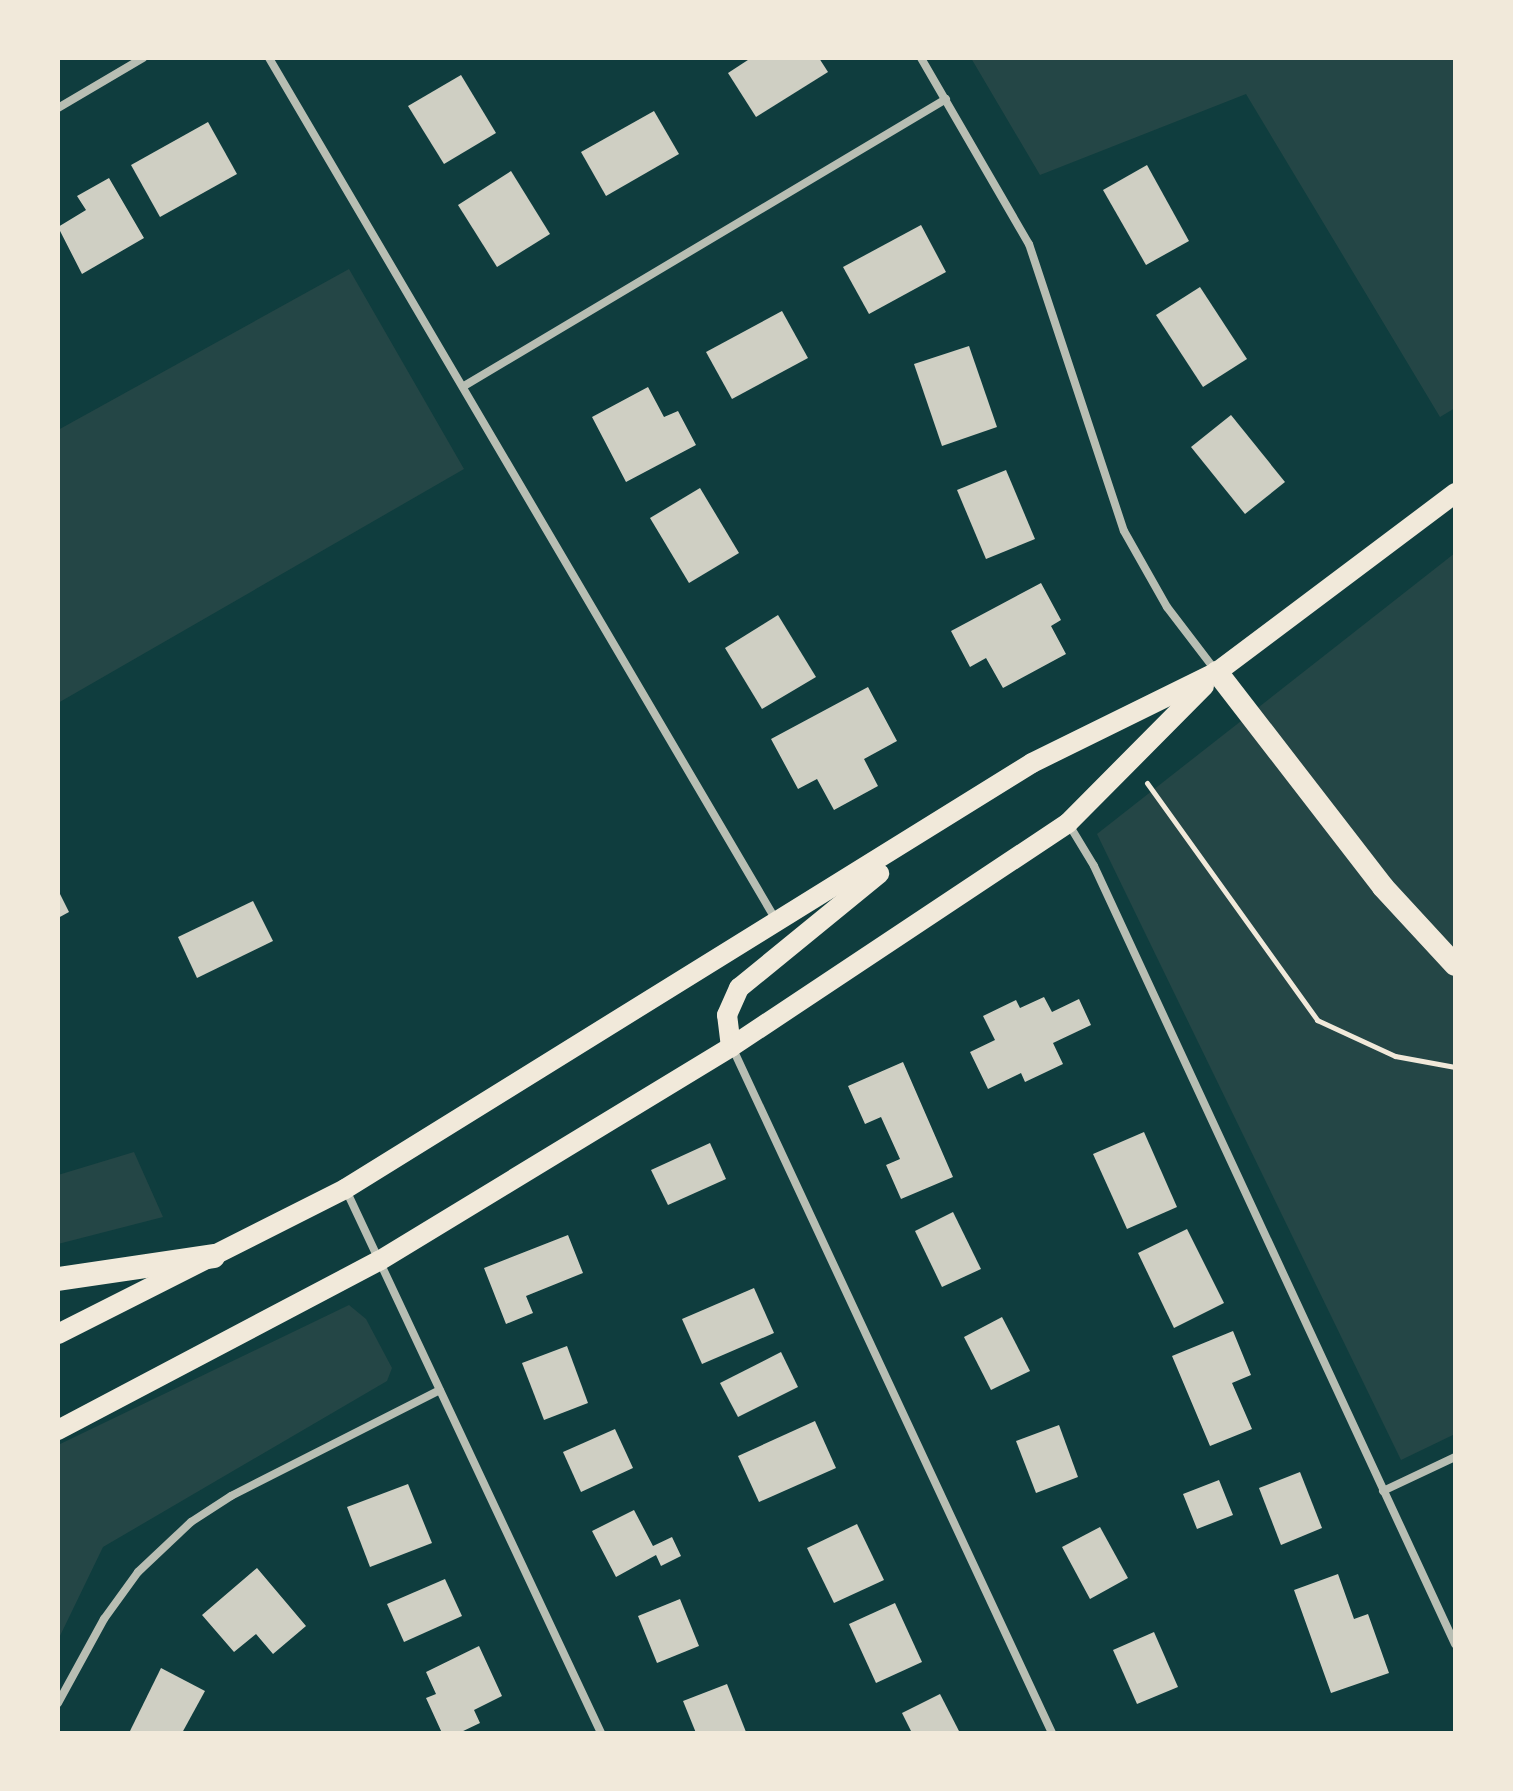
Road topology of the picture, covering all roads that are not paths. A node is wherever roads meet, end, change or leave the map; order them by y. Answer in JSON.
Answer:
{"nodes":[{"id":1,"x":143,"y":58,"type":"edge"},
{"id":2,"x":269,"y":58,"type":"edge"},
{"id":3,"x":921,"y":58,"type":"edge"},
{"id":4,"x":946,"y":99,"type":"junction"},
{"id":5,"x":58,"y":108,"type":"edge"},
{"id":6,"x":464,"y":386,"type":"junction"},
{"id":7,"x":1455,"y":493,"type":"edge"},
{"id":8,"x":1217,"y":672,"type":"junction"},
{"id":9,"x":944,"y":821,"type":"junction"},
{"id":10,"x":1068,"y":823,"type":"junction"},
{"id":11,"x":778,"y":924,"type":"junction"},
{"id":12,"x":1455,"y":965,"type":"edge"},
{"id":13,"x":731,"y":1047,"type":"junction"},
{"id":14,"x":345,"y":1189,"type":"junction"},
{"id":15,"x":213,"y":1256,"type":"junction"},
{"id":16,"x":379,"y":1261,"type":"junction"},
{"id":17,"x":58,"y":1279,"type":"edge"},
{"id":18,"x":58,"y":1334,"type":"edge"},
{"id":19,"x":440,"y":1390,"type":"junction"},
{"id":20,"x":58,"y":1430,"type":"edge"},
{"id":21,"x":1455,"y":1457,"type":"edge"},
{"id":22,"x":1383,"y":1491,"type":"junction"},
{"id":23,"x":1455,"y":1644,"type":"edge"},
{"id":24,"x":58,"y":1703,"type":"edge"},
{"id":25,"x":601,"y":1733,"type":"edge"},
{"id":26,"x":1052,"y":1733,"type":"edge"}],
"edges":[{"from":1,"to":5,"type":"street"},
{"from":2,"to":6,"type":"street"},
{"from":3,"to":4,"type":"street"},
{"from":4,"to":6,"type":"street"},
{"from":4,"to":8,"type":"street"},
{"from":6,"to":11,"type":"street"},
{"from":7,"to":8,"type":"main road"},
{"from":8,"to":9,"type":"main road"},
{"from":8,"to":10,"type":"main road"},
{"from":8,"to":12,"type":"highway"},
{"from":9,"to":11,"type":"main road"},
{"from":9,"to":13,"type":"main road"},
{"from":10,"to":13,"type":"main road"},
{"from":10,"to":22,"type":"street"},
{"from":11,"to":14,"type":"main road"},
{"from":13,"to":16,"type":"main road"},
{"from":13,"to":26,"type":"street"},
{"from":14,"to":15,"type":"main road"},
{"from":14,"to":16,"type":"street"},
{"from":15,"to":17,"type":"highway"},
{"from":15,"to":18,"type":"main road"},
{"from":16,"to":19,"type":"street"},
{"from":16,"to":20,"type":"main road"},
{"from":19,"to":24,"type":"street"},
{"from":19,"to":25,"type":"street"},
{"from":21,"to":22,"type":"street"},
{"from":22,"to":23,"type":"street"}]}
